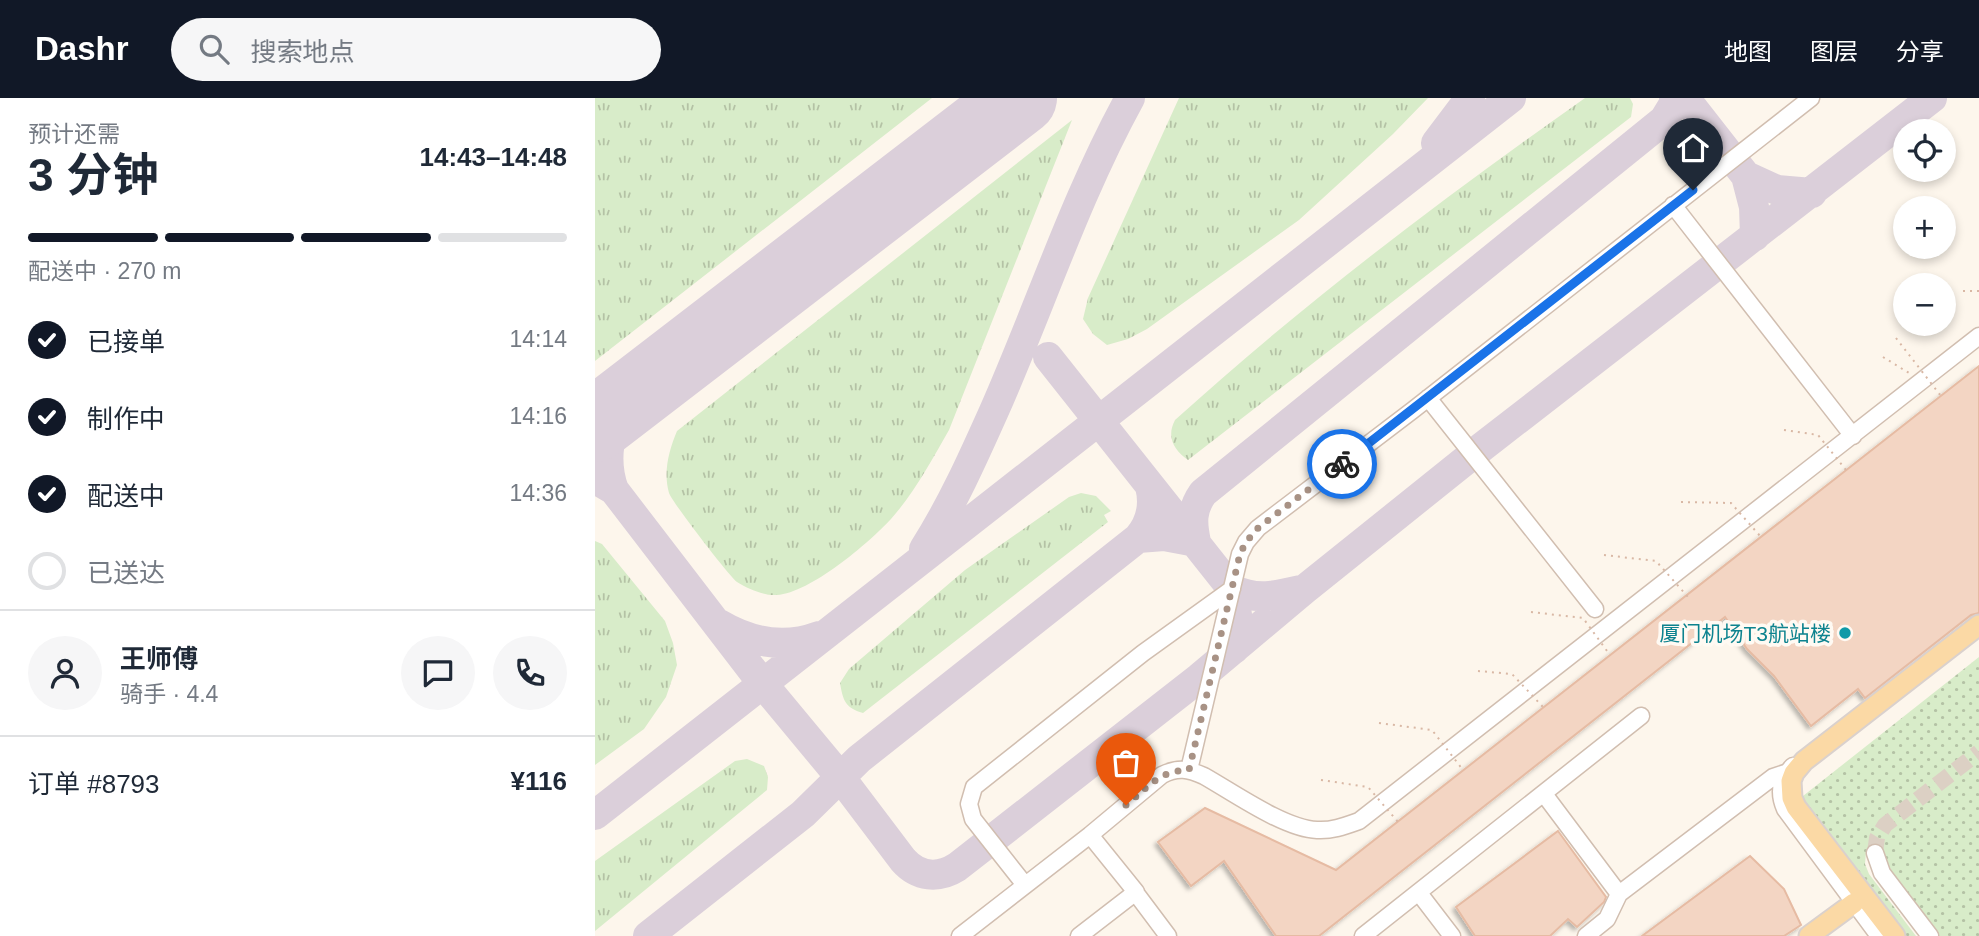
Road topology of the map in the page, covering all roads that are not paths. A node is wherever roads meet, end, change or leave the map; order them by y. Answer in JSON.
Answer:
{"nodes":[{"id":1,"x":1811,"y":98,"type":"edge"},
{"id":2,"x":1673,"y":205,"type":"junction"},
{"id":3,"x":1979,"y":336,"type":"edge"},
{"id":4,"x":1428,"y":398,"type":"junction"},
{"id":5,"x":1853,"y":436,"type":"junction"},
{"id":6,"x":1232,"y":589,"type":"junction"},
{"id":7,"x":1595,"y":609,"type":"dead end"},
{"id":8,"x":1979,"y":619,"type":"edge"},
{"id":9,"x":1979,"y":625,"type":"edge"},
{"id":10,"x":1641,"y":716,"type":"dead end"},
{"id":11,"x":1189,"y":770,"type":"junction"},
{"id":12,"x":1788,"y":772,"type":"junction"},
{"id":13,"x":1544,"y":794,"type":"junction"},
{"id":14,"x":1090,"y":835,"type":"junction"},
{"id":15,"x":1875,"y":853,"type":"dead end"},
{"id":16,"x":1025,"y":886,"type":"junction"},
{"id":17,"x":1135,"y":892,"type":"junction"},
{"id":18,"x":1419,"y":893,"type":"junction"},
{"id":19,"x":1619,"y":894,"type":"junction"},
{"id":20,"x":1854,"y":903,"type":"junction"},
{"id":21,"x":1887,"y":933,"type":"edge"},
{"id":22,"x":960,"y":936,"type":"edge"},
{"id":23,"x":1079,"y":936,"type":"edge"},
{"id":24,"x":1168,"y":936,"type":"edge"},
{"id":25,"x":1363,"y":936,"type":"edge"},
{"id":26,"x":1453,"y":936,"type":"edge"},
{"id":27,"x":1586,"y":936,"type":"edge"},
{"id":28,"x":1809,"y":936,"type":"edge"},
{"id":29,"x":1930,"y":936,"type":"edge"}],
"edges":[{"from":1,"to":2,"type":"lane"},
{"from":2,"to":4,"type":"lane"},
{"from":2,"to":5,"type":"lane"},
{"from":3,"to":5,"type":"lane"},
{"from":4,"to":6,"type":"lane"},
{"from":4,"to":7,"type":"lane"},
{"from":5,"to":11,"type":"lane"},
{"from":6,"to":11,"type":"lane"},
{"from":6,"to":16,"type":"lane"},
{"from":8,"to":12,"type":"lane"},
{"from":9,"to":21,"type":"main road"},
{"from":10,"to":13,"type":"lane"},
{"from":11,"to":14,"type":"lane"},
{"from":12,"to":19,"type":"lane"},
{"from":12,"to":20,"type":"lane"},
{"from":13,"to":18,"type":"lane"},
{"from":13,"to":19,"type":"lane"},
{"from":14,"to":16,"type":"lane"},
{"from":14,"to":17,"type":"lane"},
{"from":15,"to":29,"type":"lane"},
{"from":16,"to":22,"type":"lane"},
{"from":17,"to":23,"type":"lane"},
{"from":17,"to":24,"type":"lane"},
{"from":18,"to":25,"type":"lane"},
{"from":18,"to":26,"type":"lane"},
{"from":19,"to":27,"type":"lane"},
{"from":20,"to":21,"type":"lane"},
{"from":20,"to":28,"type":"main road"}]}
